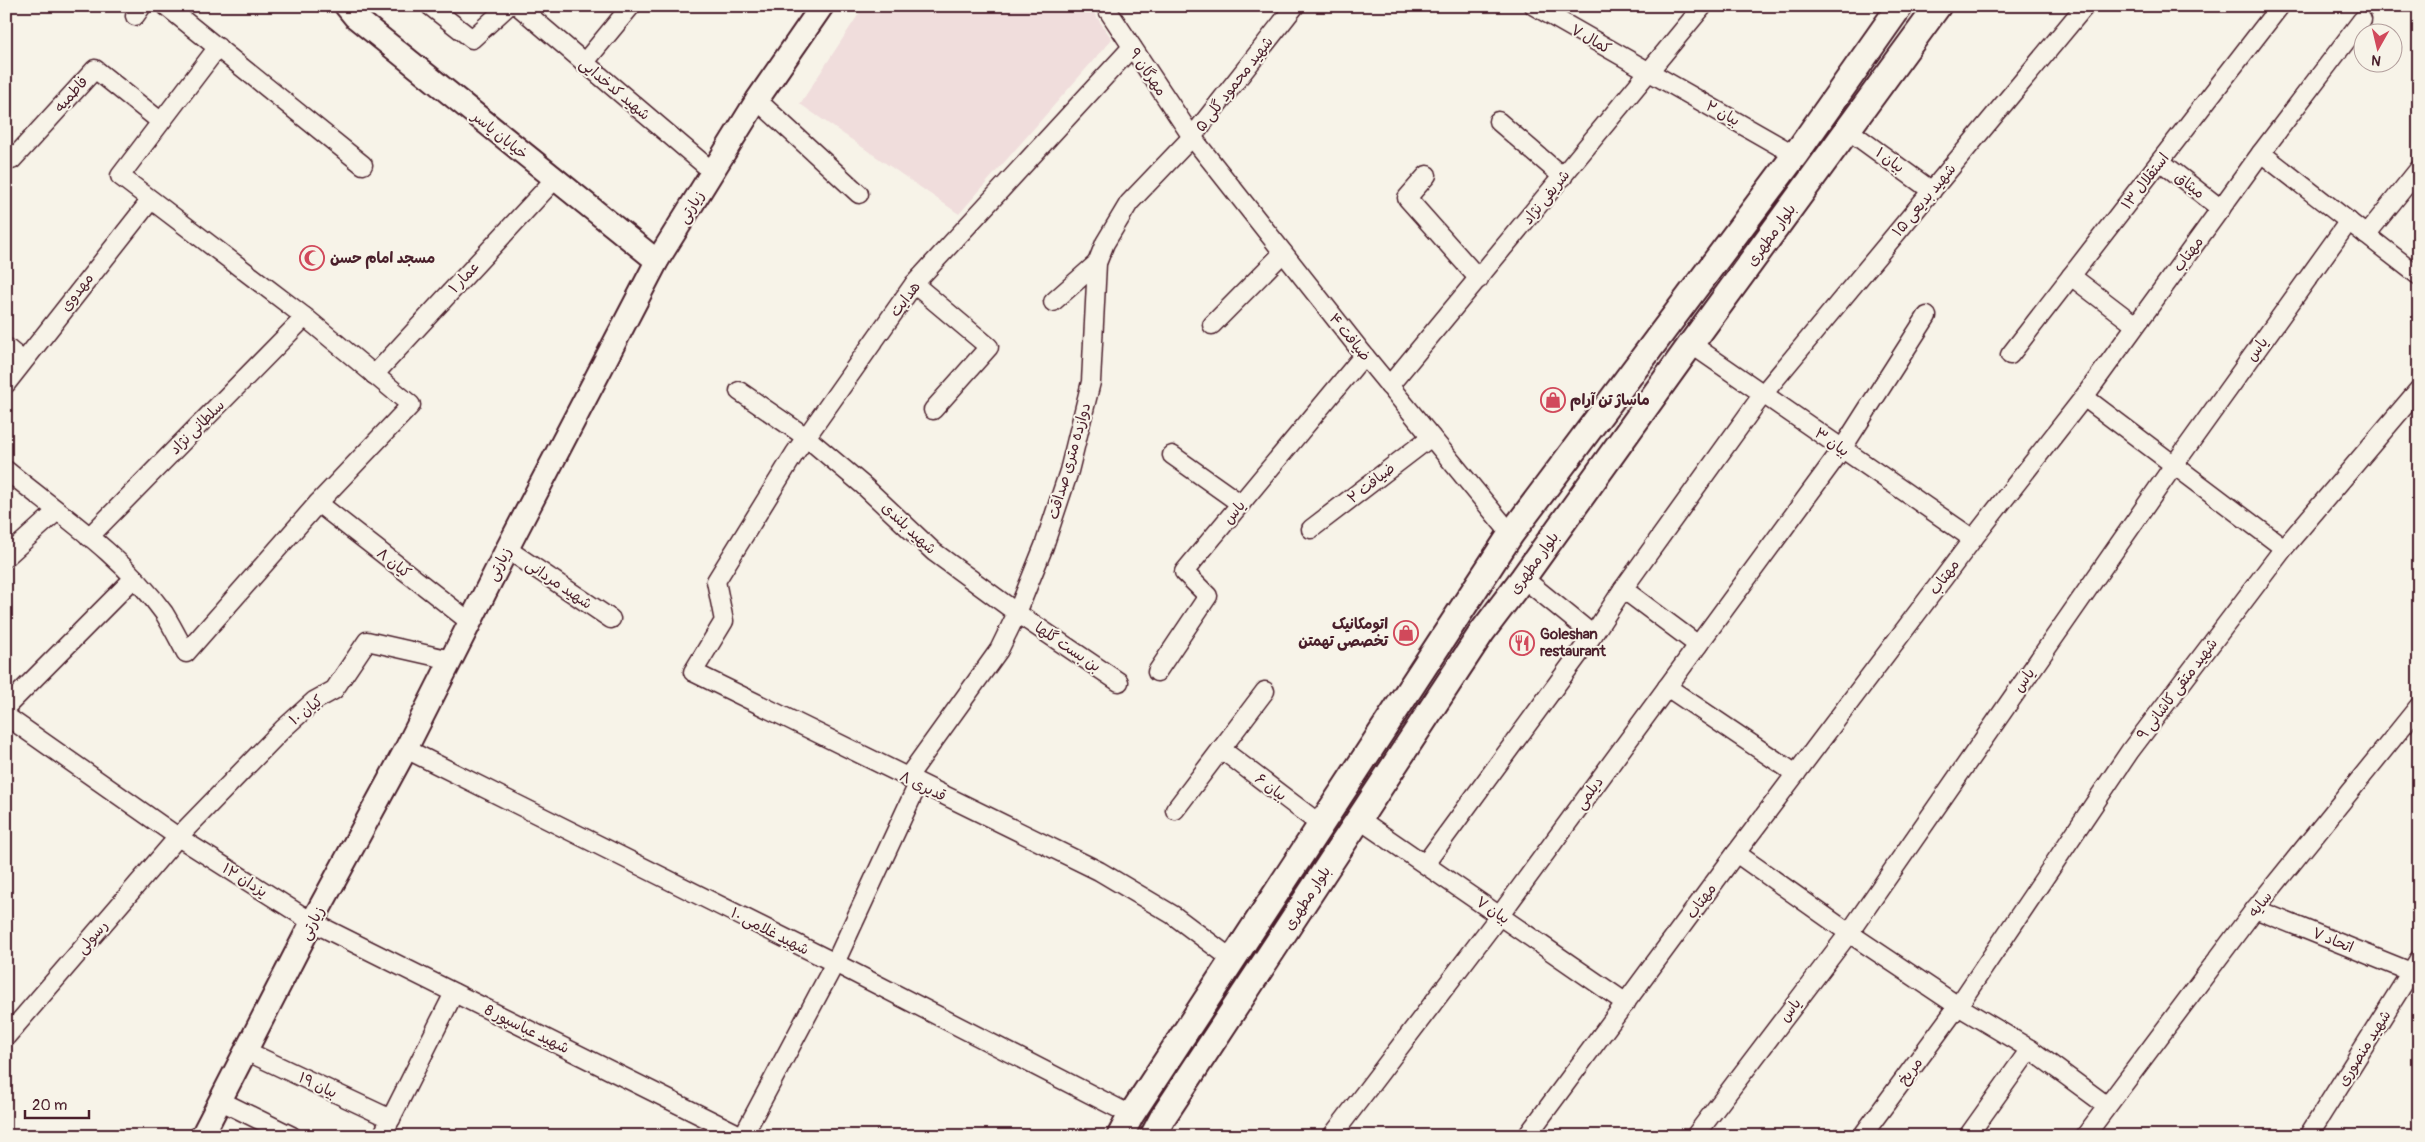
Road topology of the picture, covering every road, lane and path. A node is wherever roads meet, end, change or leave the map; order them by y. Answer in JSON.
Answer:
{"nodes":[{"id":1,"x":166,"y":6,"type":"edge"},
{"id":2,"x":346,"y":6,"type":"edge"},
{"id":3,"x":430,"y":6,"type":"edge"},
{"id":4,"x":508,"y":6,"type":"edge"},
{"id":5,"x":518,"y":6,"type":"edge"},
{"id":6,"x":631,"y":6,"type":"edge"},
{"id":7,"x":822,"y":6,"type":"edge"},
{"id":8,"x":1105,"y":6,"type":"edge"},
{"id":9,"x":1295,"y":6,"type":"edge"},
{"id":10,"x":1534,"y":6,"type":"edge"},
{"id":11,"x":1702,"y":6,"type":"edge"},
{"id":12,"x":1900,"y":6,"type":"edge"},
{"id":13,"x":1938,"y":6,"type":"edge"},
{"id":14,"x":2085,"y":6,"type":"edge"},
{"id":15,"x":2280,"y":6,"type":"edge"},
{"id":16,"x":2362,"y":20,"type":"dead end"},
{"id":17,"x":218,"y":47,"type":"junction"},
{"id":18,"x":1132,"y":47,"type":"junction"},
{"id":19,"x":584,"y":63,"type":"junction"},
{"id":20,"x":1649,"y":73,"type":"junction"},
{"id":21,"x":757,"y":100,"type":"junction"},
{"id":22,"x":160,"y":121,"type":"junction"},
{"id":23,"x":1498,"y":121,"type":"dead end"},
{"id":24,"x":1848,"y":130,"type":"junction"},
{"id":25,"x":1192,"y":137,"type":"junction"},
{"id":26,"x":2261,"y":153,"type":"junction"},
{"id":27,"x":1795,"y":155,"type":"junction"},
{"id":28,"x":9,"y":157,"type":"edge"},
{"id":29,"x":2160,"y":161,"type":"junction"},
{"id":30,"x":363,"y":165,"type":"dead end"},
{"id":31,"x":2419,"y":169,"type":"edge"},
{"id":32,"x":713,"y":172,"type":"junction"},
{"id":33,"x":1426,"y":175,"type":"dead end"},
{"id":34,"x":1563,"y":176,"type":"junction"},
{"id":35,"x":554,"y":180,"type":"junction"},
{"id":36,"x":1932,"y":191,"type":"junction"},
{"id":37,"x":858,"y":194,"type":"dead end"},
{"id":38,"x":150,"y":200,"type":"junction"},
{"id":39,"x":2221,"y":209,"type":"junction"},
{"id":40,"x":2349,"y":221,"type":"junction"},
{"id":41,"x":2366,"y":235,"type":"junction"},
{"id":42,"x":1283,"y":253,"type":"junction"},
{"id":43,"x":656,"y":261,"type":"junction"},
{"id":44,"x":1097,"y":264,"type":"junction"},
{"id":45,"x":2071,"y":276,"type":"junction"},
{"id":46,"x":2419,"y":276,"type":"edge"},
{"id":47,"x":1479,"y":279,"type":"junction"},
{"id":48,"x":914,"y":284,"type":"junction"},
{"id":49,"x":1053,"y":302,"type":"dead end"},
{"id":50,"x":1926,"y":316,"type":"dead end"},
{"id":51,"x":305,"y":317,"type":"junction"},
{"id":52,"x":1212,"y":325,"type":"dead end"},
{"id":53,"x":2135,"y":325,"type":"junction"},
{"id":54,"x":1691,"y":344,"type":"junction"},
{"id":55,"x":6,"y":346,"type":"edge"},
{"id":56,"x":1364,"y":355,"type":"junction"},
{"id":57,"x":2010,"y":356,"type":"dead end"},
{"id":58,"x":23,"y":361,"type":"junction"},
{"id":59,"x":374,"y":374,"type":"junction"},
{"id":60,"x":6,"y":384,"type":"edge"},
{"id":61,"x":1390,"y":386,"type":"junction"},
{"id":62,"x":2419,"y":389,"type":"edge"},
{"id":63,"x":739,"y":391,"type":"dead end"},
{"id":64,"x":1763,"y":394,"type":"junction"},
{"id":65,"x":2084,"y":396,"type":"junction"},
{"id":66,"x":933,"y":410,"type":"dead end"},
{"id":67,"x":806,"y":437,"type":"junction"},
{"id":68,"x":1431,"y":437,"type":"junction"},
{"id":69,"x":1842,"y":449,"type":"junction"},
{"id":70,"x":1172,"y":455,"type":"dead end"},
{"id":71,"x":2174,"y":465,"type":"junction"},
{"id":72,"x":6,"y":470,"type":"edge"},
{"id":73,"x":318,"y":503,"type":"junction"},
{"id":74,"x":1241,"y":504,"type":"junction"},
{"id":75,"x":57,"y":511,"type":"junction"},
{"id":76,"x":1311,"y":529,"type":"dead end"},
{"id":77,"x":1511,"y":534,"type":"junction"},
{"id":78,"x":89,"y":537,"type":"junction"},
{"id":79,"x":1972,"y":539,"type":"junction"},
{"id":80,"x":2284,"y":548,"type":"junction"},
{"id":81,"x":507,"y":549,"type":"junction"},
{"id":82,"x":6,"y":557,"type":"edge"},
{"id":83,"x":134,"y":578,"type":"junction"},
{"id":84,"x":1523,"y":578,"type":"junction"},
{"id":85,"x":716,"y":582,"type":"joint"},
{"id":86,"x":1623,"y":589,"type":"junction"},
{"id":87,"x":1016,"y":613,"type":"junction"},
{"id":88,"x":611,"y":619,"type":"dead end"},
{"id":89,"x":470,"y":622,"type":"junction"},
{"id":90,"x":1593,"y":635,"type":"junction"},
{"id":91,"x":1698,"y":645,"type":"junction"},
{"id":92,"x":1434,"y":651,"type":"junction"},
{"id":93,"x":451,"y":660,"type":"junction"},
{"id":94,"x":1460,"y":665,"type":"junction"},
{"id":95,"x":1157,"y":672,"type":"dead end"},
{"id":96,"x":1119,"y":682,"type":"dead end"},
{"id":97,"x":1667,"y":687,"type":"junction"},
{"id":98,"x":1265,"y":691,"type":"dead end"},
{"id":99,"x":2419,"y":706,"type":"edge"},
{"id":100,"x":6,"y":707,"type":"edge"},
{"id":101,"x":6,"y":716,"type":"edge"},
{"id":102,"x":1221,"y":749,"type":"junction"},
{"id":103,"x":406,"y":750,"type":"junction"},
{"id":104,"x":1796,"y":774,"type":"junction"},
{"id":105,"x":912,"y":781,"type":"junction"},
{"id":106,"x":1174,"y":810,"type":"dead end"},
{"id":107,"x":1359,"y":819,"type":"junction"},
{"id":108,"x":1321,"y":825,"type":"junction"},
{"id":109,"x":178,"y":837,"type":"junction"},
{"id":110,"x":1736,"y":853,"type":"junction"},
{"id":111,"x":1425,"y":864,"type":"junction"},
{"id":112,"x":2255,"y":909,"type":"junction"},
{"id":113,"x":1500,"y":914,"type":"junction"},
{"id":114,"x":312,"y":922,"type":"junction"},
{"id":115,"x":1849,"y":933,"type":"junction"},
{"id":116,"x":1233,"y":960,"type":"junction"},
{"id":117,"x":835,"y":963,"type":"junction"},
{"id":118,"x":2415,"y":966,"type":"edge"},
{"id":119,"x":454,"y":993,"type":"junction"},
{"id":120,"x":1626,"y":1003,"type":"junction"},
{"id":121,"x":1958,"y":1006,"type":"junction"},
{"id":122,"x":6,"y":1037,"type":"edge"},
{"id":123,"x":2030,"y":1049,"type":"junction"},
{"id":124,"x":246,"y":1051,"type":"junction"},
{"id":125,"x":221,"y":1101,"type":"junction"},
{"id":126,"x":2106,"y":1105,"type":"junction"},
{"id":127,"x":391,"y":1119,"type":"junction"},
{"id":128,"x":1126,"y":1125,"type":"edge"},
{"id":129,"x":202,"y":1136,"type":"edge"},
{"id":130,"x":292,"y":1136,"type":"edge"},
{"id":131,"x":382,"y":1136,"type":"edge"},
{"id":132,"x":742,"y":1136,"type":"edge"},
{"id":133,"x":1153,"y":1136,"type":"edge"},
{"id":134,"x":1332,"y":1136,"type":"edge"},
{"id":135,"x":1527,"y":1136,"type":"edge"},
{"id":136,"x":1695,"y":1136,"type":"edge"},
{"id":137,"x":1862,"y":1136,"type":"edge"},
{"id":138,"x":1968,"y":1136,"type":"edge"},
{"id":139,"x":2085,"y":1136,"type":"edge"},
{"id":140,"x":2308,"y":1136,"type":"edge"}],
"edges":[{"from":1,"to":17,"type":"street"},
{"from":2,"to":35,"type":"street","name":"خیابان یاسر"},
{"from":3,"to":4,"type":"street"},
{"from":5,"to":19,"type":"street","name":"شهید کدخدایی"},
{"from":6,"to":19,"type":"street"},
{"from":7,"to":21,"type":"street","name":"زیارتی"},
{"from":8,"to":18,"type":"street","name":"مهرگان ۹"},
{"from":9,"to":25,"type":"street","name":"شهید محمود گلی ۵"},
{"from":10,"to":20,"type":"street","name":"کمال ۷"},
{"from":11,"to":20,"type":"street","name":"شریفی نژاد"},
{"from":12,"to":27,"type":"main road","name":"بلوار مطهری"},
{"from":13,"to":24,"type":"main road","name":"بلوار مطهری"},
{"from":14,"to":36,"type":"street","name":"شهید بدیعی ۱۵"},
{"from":15,"to":29,"type":"street","name":"استقلال ۱۳"},
{"from":16,"to":26,"type":"street","name":"مهتاب"},
{"from":17,"to":22,"type":"street"},
{"from":17,"to":30,"type":"street"},
{"from":18,"to":25,"type":"street","name":"مهرگان ۹"},
{"from":18,"to":48,"type":"street","name":"هدایت"},
{"from":19,"to":32,"type":"street","name":"شهید کدخدایی"},
{"from":20,"to":27,"type":"street","name":"بیان ۲"},
{"from":20,"to":34,"type":"street","name":"شریفی نژاد"},
{"from":21,"to":32,"type":"street","name":"زیارتی"},
{"from":21,"to":37,"type":"street"},
{"from":22,"to":28,"type":"street","name":"فاطمیه"},
{"from":22,"to":38,"type":"street"},
{"from":23,"to":34,"type":"street"},
{"from":24,"to":36,"type":"street","name":"بیان ۱"},
{"from":24,"to":54,"type":"main road","name":"بلوار مطهری"},
{"from":25,"to":42,"type":"street","name":"ضیافت ۴"},
{"from":25,"to":44,"type":"street","name":"دوازده متری صداقت"},
{"from":26,"to":39,"type":"street","name":"مهتاب"},
{"from":26,"to":40,"type":"street"},
{"from":27,"to":77,"type":"main road","name":"بلوار مطهری"},
{"from":29,"to":39,"type":"street","name":"میثاق"},
{"from":29,"to":45,"type":"street","name":"استقلال ۱۳"},
{"from":31,"to":41,"type":"street"},
{"from":32,"to":43,"type":"street","name":"زیارتی"},
{"from":33,"to":47,"type":"street"},
{"from":34,"to":47,"type":"street","name":"شریفی نژاد"},
{"from":35,"to":43,"type":"street","name":"خیابان یاسر"},
{"from":35,"to":59,"type":"street","name":"عمار ۱"},
{"from":36,"to":64,"type":"street","name":"شهید بدیعی ۱۵"},
{"from":38,"to":51,"type":"street"},
{"from":38,"to":58,"type":"street","name":"مهدوی"},
{"from":39,"to":53,"type":"street","name":"مهتاب"},
{"from":40,"to":41,"type":"street"},
{"from":40,"to":71,"type":"street","name":"یاس"},
{"from":41,"to":46,"type":"street"},
{"from":42,"to":52,"type":"street"},
{"from":42,"to":56,"type":"street","name":"ضیافت ۴"},
{"from":43,"to":81,"type":"street","name":"زیارتی"},
{"from":44,"to":49,"type":"street"},
{"from":44,"to":87,"type":"street","name":"دوازده متری صداقت"},
{"from":45,"to":53,"type":"street"},
{"from":45,"to":57,"type":"street","name":"استقلال ۱۳"},
{"from":47,"to":61,"type":"street","name":"شریفی نژاد"},
{"from":48,"to":66,"type":"street"},
{"from":48,"to":67,"type":"street","name":"هدایت"},
{"from":50,"to":69,"type":"street","name":"دیلمی"},
{"from":51,"to":59,"type":"street"},
{"from":51,"to":78,"type":"street","name":"سلطانی نژاد"},
{"from":53,"to":65,"type":"street","name":"مهتاب"},
{"from":54,"to":64,"type":"street","name":"بیان ۳"},
{"from":54,"to":84,"type":"main road","name":"بلوار مطهری"},
{"from":55,"to":58,"type":"street"},
{"from":56,"to":61,"type":"street","name":"ضیافت ۴"},
{"from":56,"to":74,"type":"street","name":"یاس"},
{"from":58,"to":60,"type":"street","name":"مهدوی"},
{"from":59,"to":73,"type":"street"},
{"from":61,"to":68,"type":"street","name":"ضیافت ۴"},
{"from":62,"to":80,"type":"street","name":"شهید متقی کاشانی ۹"},
{"from":63,"to":67,"type":"street","name":"شهید بلندی"},
{"from":64,"to":69,"type":"street","name":"بیان ۳"},
{"from":64,"to":86,"type":"street","name":"شهید بدیعی ۱۵"},
{"from":65,"to":71,"type":"street"},
{"from":65,"to":79,"type":"street","name":"مهتاب"},
{"from":67,"to":85,"type":"street","name":"هدایت"},
{"from":67,"to":87,"type":"street","name":"شهید بلندی"},
{"from":68,"to":76,"type":"street","name":"ضیافت ۲"},
{"from":68,"to":77,"type":"street","name":"ضیافت ۴"},
{"from":69,"to":79,"type":"street","name":"بیان ۳"},
{"from":69,"to":91,"type":"street","name":"دیلمی"},
{"from":70,"to":74,"type":"street"},
{"from":71,"to":80,"type":"street"},
{"from":71,"to":115,"type":"street","name":"یاس"},
{"from":72,"to":75,"type":"street"},
{"from":73,"to":83,"type":"street"},
{"from":73,"to":89,"type":"street","name":"کیان ۸"},
{"from":74,"to":95,"type":"street","name":"یاس"},
{"from":75,"to":78,"type":"street"},
{"from":75,"to":82,"type":"street"},
{"from":77,"to":92,"type":"main road","name":"بلوار مطهری"},
{"from":78,"to":83,"type":"street"},
{"from":79,"to":104,"type":"street","name":"مهتاب"},
{"from":80,"to":121,"type":"street","name":"شهید متقی کاشانی ۹"},
{"from":81,"to":88,"type":"street","name":"شهید مردانی"},
{"from":81,"to":89,"type":"street","name":"زیارتی"},
{"from":83,"to":100,"type":"street"},
{"from":84,"to":90,"type":"street"},
{"from":84,"to":94,"type":"main road","name":"بلوار مطهری"},
{"from":85,"to":105,"type":"street","name":"قدیری ۸"},
{"from":86,"to":90,"type":"street","name":"شهید بدیعی ۱۵"},
{"from":86,"to":91,"type":"street"},
{"from":87,"to":96,"type":"street","name":"بن بست گلها"},
{"from":87,"to":105,"type":"street","name":"دوازده متری صداقت"},
{"from":89,"to":93,"type":"street","name":"زیارتی"},
{"from":90,"to":111,"type":"street","name":"شهید بدیعی ۱۵"},
{"from":91,"to":97,"type":"street","name":"دیلمی"},
{"from":92,"to":94,"type":"main road"},
{"from":92,"to":108,"type":"main road","name":"بلوار مطهری"},
{"from":93,"to":103,"type":"street","name":"زیارتی"},
{"from":93,"to":109,"type":"street","name":"کیان ۱۰"},
{"from":94,"to":107,"type":"main road","name":"بلوار مطهری"},
{"from":97,"to":104,"type":"street"},
{"from":97,"to":113,"type":"street","name":"دیلمی"},
{"from":98,"to":102,"type":"street"},
{"from":99,"to":112,"type":"street","name":"سایه"},
{"from":101,"to":109,"type":"street","name":"یزدان ۱۲"},
{"from":102,"to":106,"type":"street"},
{"from":102,"to":108,"type":"street","name":"بیان ۶"},
{"from":103,"to":114,"type":"street","name":"زیارتی"},
{"from":103,"to":117,"type":"street","name":"شهید غلامی ۱۰"},
{"from":104,"to":110,"type":"street","name":"مهتاب"},
{"from":105,"to":116,"type":"street","name":"قدیری ۸"},
{"from":105,"to":117,"type":"street","name":"دوازده متری صداقت"},
{"from":107,"to":111,"type":"street","name":"بیان ۷"},
{"from":107,"to":133,"type":"main road","name":"بلوار مطهری"},
{"from":108,"to":116,"type":"main road","name":"بلوار مطهری"},
{"from":109,"to":114,"type":"street","name":"یزدان ۱۲"},
{"from":109,"to":122,"type":"street","name":"رسولی"},
{"from":110,"to":115,"type":"street"},
{"from":110,"to":120,"type":"street","name":"مهتاب"},
{"from":111,"to":113,"type":"street","name":"بیان ۷"},
{"from":112,"to":118,"type":"street","name":"اتحاد ۷"},
{"from":112,"to":126,"type":"street","name":"سایه"},
{"from":113,"to":120,"type":"street","name":"بیان ۷"},
{"from":113,"to":134,"type":"street","name":"دیلمی"},
{"from":114,"to":119,"type":"street","name":"شهید عباسپور 8"},
{"from":114,"to":124,"type":"street","name":"زیارتی"},
{"from":115,"to":121,"type":"street"},
{"from":115,"to":136,"type":"street","name":"یاس"},
{"from":116,"to":128,"type":"main road","name":"بلوار مطهری"},
{"from":117,"to":128,"type":"street","name":"شهید غلامی ۱۰"},
{"from":117,"to":132,"type":"street","name":"دوازده متری صداقت"},
{"from":118,"to":140,"type":"street","name":"شهید منصوری"},
{"from":119,"to":127,"type":"street"},
{"from":119,"to":132,"type":"street","name":"شهید عباسپور 8"},
{"from":120,"to":135,"type":"street","name":"مهتاب"},
{"from":121,"to":123,"type":"street"},
{"from":121,"to":137,"type":"street","name":"مریخ"},
{"from":123,"to":126,"type":"street"},
{"from":123,"to":138,"type":"street"},
{"from":124,"to":125,"type":"street","name":"زیارتی"},
{"from":124,"to":127,"type":"street","name":"بیان ۱۹"},
{"from":125,"to":129,"type":"street","name":"زیارتی"},
{"from":125,"to":130,"type":"street"},
{"from":126,"to":139,"type":"street","name":"سایه"},
{"from":127,"to":131,"type":"street"}]}
